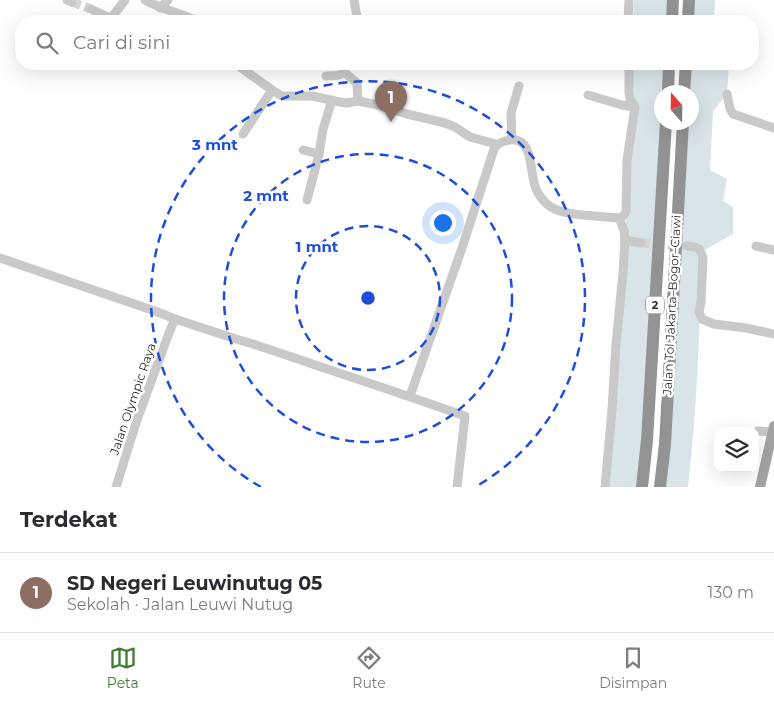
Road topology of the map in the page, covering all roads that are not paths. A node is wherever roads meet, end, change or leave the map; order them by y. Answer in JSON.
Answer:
{"nodes":[{"id":1,"x":125,"y":0,"type":"edge"},
{"id":2,"x":144,"y":0,"type":"edge"},
{"id":3,"x":168,"y":0,"type":"edge"},
{"id":4,"x":354,"y":0,"type":"edge"},
{"id":5,"x":629,"y":0,"type":"edge"},
{"id":6,"x":673,"y":0,"type":"edge"},
{"id":7,"x":690,"y":0,"type":"edge"},
{"id":8,"x":160,"y":8,"type":"junction"},
{"id":9,"x":91,"y":10,"type":"tunnel mouth"},
{"id":10,"x":103,"y":15,"type":"edge"},
{"id":11,"x":114,"y":15,"type":"edge"},
{"id":12,"x":180,"y":15,"type":"edge"},
{"id":13,"x":357,"y":15,"type":"edge"},
{"id":14,"x":628,"y":15,"type":"edge"},
{"id":15,"x":672,"y":15,"type":"edge"},
{"id":16,"x":689,"y":15,"type":"edge"},
{"id":17,"x":244,"y":70,"type":"edge"},
{"id":18,"x":343,"y":70,"type":"edge"},
{"id":19,"x":629,"y":70,"type":"edge"},
{"id":20,"x":669,"y":70,"type":"edge"},
{"id":21,"x":686,"y":70,"type":"edge"},
{"id":22,"x":326,"y":76,"type":"dead end"},
{"id":23,"x":668,"y":85,"type":"edge"},
{"id":24,"x":684,"y":85,"type":"edge"},
{"id":25,"x":519,"y":86,"type":"dead end"},
{"id":26,"x":272,"y":90,"type":"junction"},
{"id":27,"x":727,"y":94,"type":"dead end"},
{"id":28,"x":588,"y":95,"type":"dead end"},
{"id":29,"x":332,"y":100,"type":"junction"},
{"id":30,"x":358,"y":101,"type":"junction"},
{"id":31,"x":635,"y":107,"type":"junction"},
{"id":32,"x":774,"y":128,"type":"edge"},
{"id":33,"x":666,"y":130,"type":"edge"},
{"id":34,"x":683,"y":130,"type":"edge"},
{"id":35,"x":243,"y":134,"type":"dead end"},
{"id":36,"x":512,"y":139,"type":"junction"},
{"id":37,"x":496,"y":144,"type":"junction"},
{"id":38,"x":303,"y":150,"type":"dead end"},
{"id":39,"x":319,"y":154,"type":"junction"},
{"id":40,"x":307,"y":200,"type":"dead end"},
{"id":41,"x":619,"y":218,"type":"junction"},
{"id":42,"x":625,"y":240,"type":"junction"},
{"id":43,"x":641,"y":243,"type":"tunnel mouth"},
{"id":44,"x":686,"y":246,"type":"tunnel mouth"},
{"id":45,"x":756,"y":246,"type":"dead end"},
{"id":46,"x":774,"y":250,"type":"edge"},
{"id":47,"x":0,"y":258,"type":"edge"},
{"id":48,"x":176,"y":319,"type":"junction"},
{"id":49,"x":774,"y":334,"type":"edge"},
{"id":50,"x":410,"y":396,"type":"junction"},
{"id":51,"x":773,"y":429,"type":"edge"},
{"id":52,"x":759,"y":431,"type":"edge"},
{"id":53,"x":116,"y":487,"type":"edge"},
{"id":54,"x":457,"y":487,"type":"edge"},
{"id":55,"x":605,"y":487,"type":"edge"},
{"id":56,"x":642,"y":487,"type":"edge"},
{"id":57,"x":660,"y":487,"type":"edge"},
{"id":58,"x":760,"y":487,"type":"edge"}],
"edges":[{"from":1,"to":11,"type":"street"},
{"from":2,"to":8,"type":"street"},
{"from":3,"to":8,"type":"street"},
{"from":4,"to":13,"type":"street"},
{"from":5,"to":14,"type":"street"},
{"from":6,"to":15,"type":"highway"},
{"from":7,"to":16,"type":"highway"},
{"from":8,"to":12,"type":"street"},
{"from":9,"to":10,"type":"street"},
{"from":17,"to":26,"type":"street"},
{"from":18,"to":22,"type":"street"},
{"from":18,"to":30,"type":"street"},
{"from":19,"to":31,"type":"street"},
{"from":20,"to":23,"type":"highway"},
{"from":21,"to":24,"type":"highway"},
{"from":25,"to":36,"type":"street"},
{"from":26,"to":29,"type":"street"},
{"from":26,"to":35,"type":"street"},
{"from":27,"to":32,"type":"street"},
{"from":28,"to":31,"type":"street"},
{"from":29,"to":30,"type":"street"},
{"from":29,"to":39,"type":"street"},
{"from":30,"to":37,"type":"street"},
{"from":31,"to":41,"type":"street"},
{"from":33,"to":56,"type":"highway","name":"Jalan Tol Jakarta–Bogor–Ciawi","number":"2"},
{"from":34,"to":57,"type":"highway","name":"Jalan Tol Jakarta–Bogor–Ciawi","number":"2"},
{"from":36,"to":37,"type":"street"},
{"from":36,"to":41,"type":"street"},
{"from":37,"to":50,"type":"street"},
{"from":38,"to":39,"type":"street"},
{"from":39,"to":40,"type":"street"},
{"from":41,"to":42,"type":"street"},
{"from":42,"to":43,"type":"street"},
{"from":42,"to":55,"type":"street"},
{"from":44,"to":49,"type":"street"},
{"from":45,"to":46,"type":"street"},
{"from":47,"to":48,"type":"street"},
{"from":48,"to":50,"type":"street"},
{"from":48,"to":53,"type":"street","name":"Jalan Olympic Raya"},
{"from":50,"to":54,"type":"street"},
{"from":51,"to":52,"type":"street"},
{"from":51,"to":58,"type":"main road"}]}
